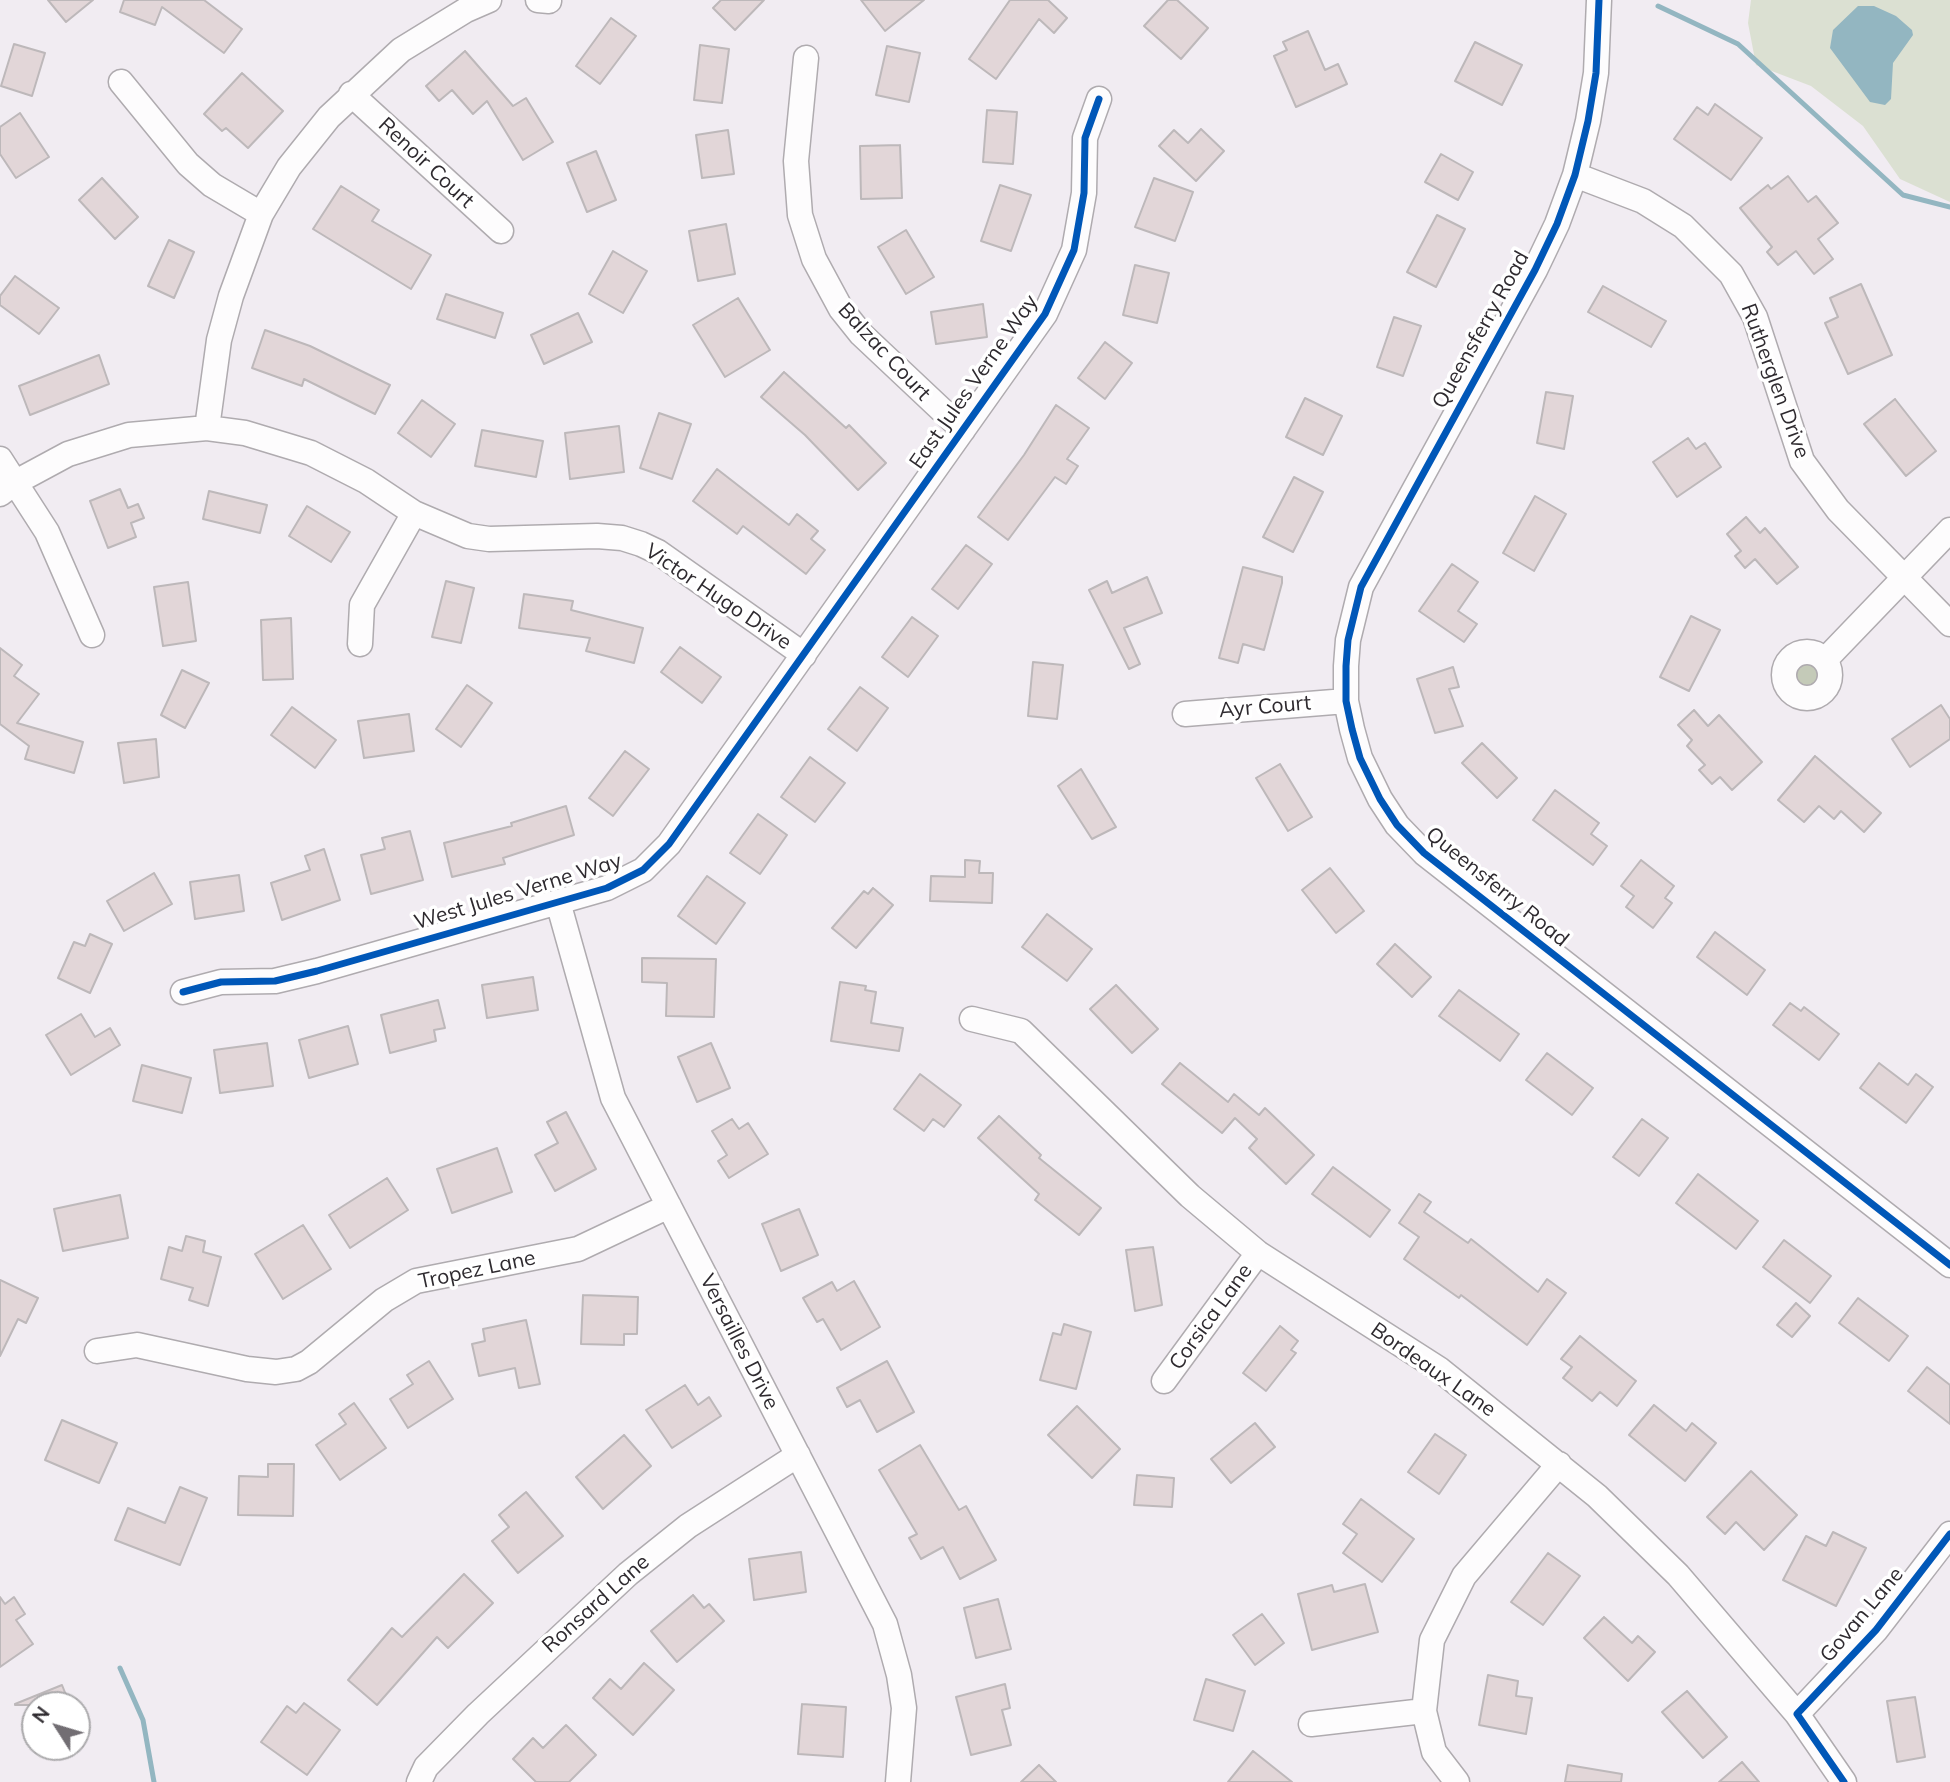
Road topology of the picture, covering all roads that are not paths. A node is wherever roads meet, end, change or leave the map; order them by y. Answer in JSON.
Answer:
{"nodes":[{"id":1,"x":489,"y":0,"type":"edge"},
{"id":2,"x":1599,"y":0,"type":"edge"},
{"id":3,"x":806,"y":58,"type":"dead end"},
{"id":4,"x":121,"y":82,"type":"dead end"},
{"id":5,"x":351,"y":94,"type":"junction"},
{"id":6,"x":1099,"y":99,"type":"dead end"},
{"id":7,"x":1575,"y":175,"type":"junction"},
{"id":8,"x":261,"y":214,"type":"junction"},
{"id":9,"x":501,"y":231,"type":"dead end"},
{"id":10,"x":207,"y":428,"type":"junction"},
{"id":11,"x":963,"y":430,"type":"junction"},
{"id":12,"x":0,"y":459,"type":"edge"},
{"id":13,"x":8,"y":488,"type":"edge"},
{"id":14,"x":414,"y":513,"type":"junction"},
{"id":15,"x":1950,"y":530,"type":"edge"},
{"id":16,"x":1903,"y":578,"type":"junction"},
{"id":17,"x":1950,"y":624,"type":"edge"},
{"id":18,"x":92,"y":635,"type":"dead end"},
{"id":19,"x":360,"y":644,"type":"dead end"},
{"id":20,"x":804,"y":655,"type":"junction"},
{"id":21,"x":1825,"y":660,"type":"dead end"},
{"id":22,"x":1346,"y":701,"type":"junction"},
{"id":23,"x":1185,"y":714,"type":"dead end"},
{"id":24,"x":558,"y":902,"type":"junction"},
{"id":25,"x":183,"y":992,"type":"dead end"},
{"id":26,"x":972,"y":1019,"type":"dead end"},
{"id":27,"x":668,"y":1206,"type":"junction"},
{"id":28,"x":1258,"y":1253,"type":"junction"},
{"id":29,"x":1950,"y":1265,"type":"edge"},
{"id":30,"x":97,"y":1351,"type":"dead end"},
{"id":31,"x":1164,"y":1381,"type":"dead end"},
{"id":32,"x":798,"y":1455,"type":"junction"},
{"id":33,"x":1559,"y":1464,"type":"junction"},
{"id":34,"x":1950,"y":1534,"type":"edge"},
{"id":35,"x":1424,"y":1711,"type":"junction"},
{"id":36,"x":1797,"y":1714,"type":"junction"},
{"id":37,"x":1311,"y":1724,"type":"dead end"},
{"id":38,"x":419,"y":1782,"type":"edge"},
{"id":39,"x":898,"y":1782,"type":"edge"},
{"id":40,"x":1457,"y":1782,"type":"edge"},
{"id":41,"x":1844,"y":1782,"type":"edge"}],
"edges":[{"from":1,"to":5,"type":"street"},
{"from":2,"to":7,"type":"street","name":"Queensferry Road"},
{"from":3,"to":11,"type":"street","name":"Balzac Court"},
{"from":4,"to":8,"type":"street"},
{"from":5,"to":8,"type":"street"},
{"from":5,"to":9,"type":"street","name":"Renoir Court"},
{"from":6,"to":11,"type":"street","name":"East Jules Verne Way"},
{"from":7,"to":16,"type":"street","name":"Rutherglen Drive"},
{"from":7,"to":22,"type":"street","name":"Queensferry Road"},
{"from":8,"to":10,"type":"street"},
{"from":10,"to":13,"type":"street","name":"Victor Hugo Drive"},
{"from":10,"to":14,"type":"street","name":"Victor Hugo Drive"},
{"from":11,"to":20,"type":"street","name":"East Jules Verne Way"},
{"from":12,"to":13,"type":"street"},
{"from":13,"to":18,"type":"street"},
{"from":14,"to":19,"type":"street"},
{"from":14,"to":20,"type":"street","name":"Victor Hugo Drive"},
{"from":15,"to":16,"type":"street"},
{"from":16,"to":17,"type":"street","name":"Rutherglen Drive"},
{"from":16,"to":21,"type":"street"},
{"from":20,"to":24,"type":"street","name":"West Jules Verne Way"},
{"from":22,"to":23,"type":"street","name":"Ayr Court"},
{"from":22,"to":29,"type":"street","name":"Queensferry Road"},
{"from":24,"to":25,"type":"street","name":"West Jules Verne Way"},
{"from":24,"to":27,"type":"street","name":"Versailles Drive"},
{"from":26,"to":28,"type":"street","name":"Bordeaux Lane"},
{"from":27,"to":30,"type":"street","name":"Tropez Lane"},
{"from":27,"to":32,"type":"street","name":"Versailles Drive"},
{"from":28,"to":31,"type":"street","name":"Corsica Lane"},
{"from":28,"to":33,"type":"street","name":"Bordeaux Lane"},
{"from":32,"to":38,"type":"street","name":"Ronsard Lane"},
{"from":32,"to":39,"type":"street","name":"Versailles Drive"},
{"from":33,"to":35,"type":"street"},
{"from":33,"to":36,"type":"street","name":"Bordeaux Lane"},
{"from":34,"to":36,"type":"street","name":"Govan Lane"},
{"from":35,"to":37,"type":"street"},
{"from":35,"to":40,"type":"street"},
{"from":36,"to":41,"type":"street","name":"Bordeaux Lane"}]}
